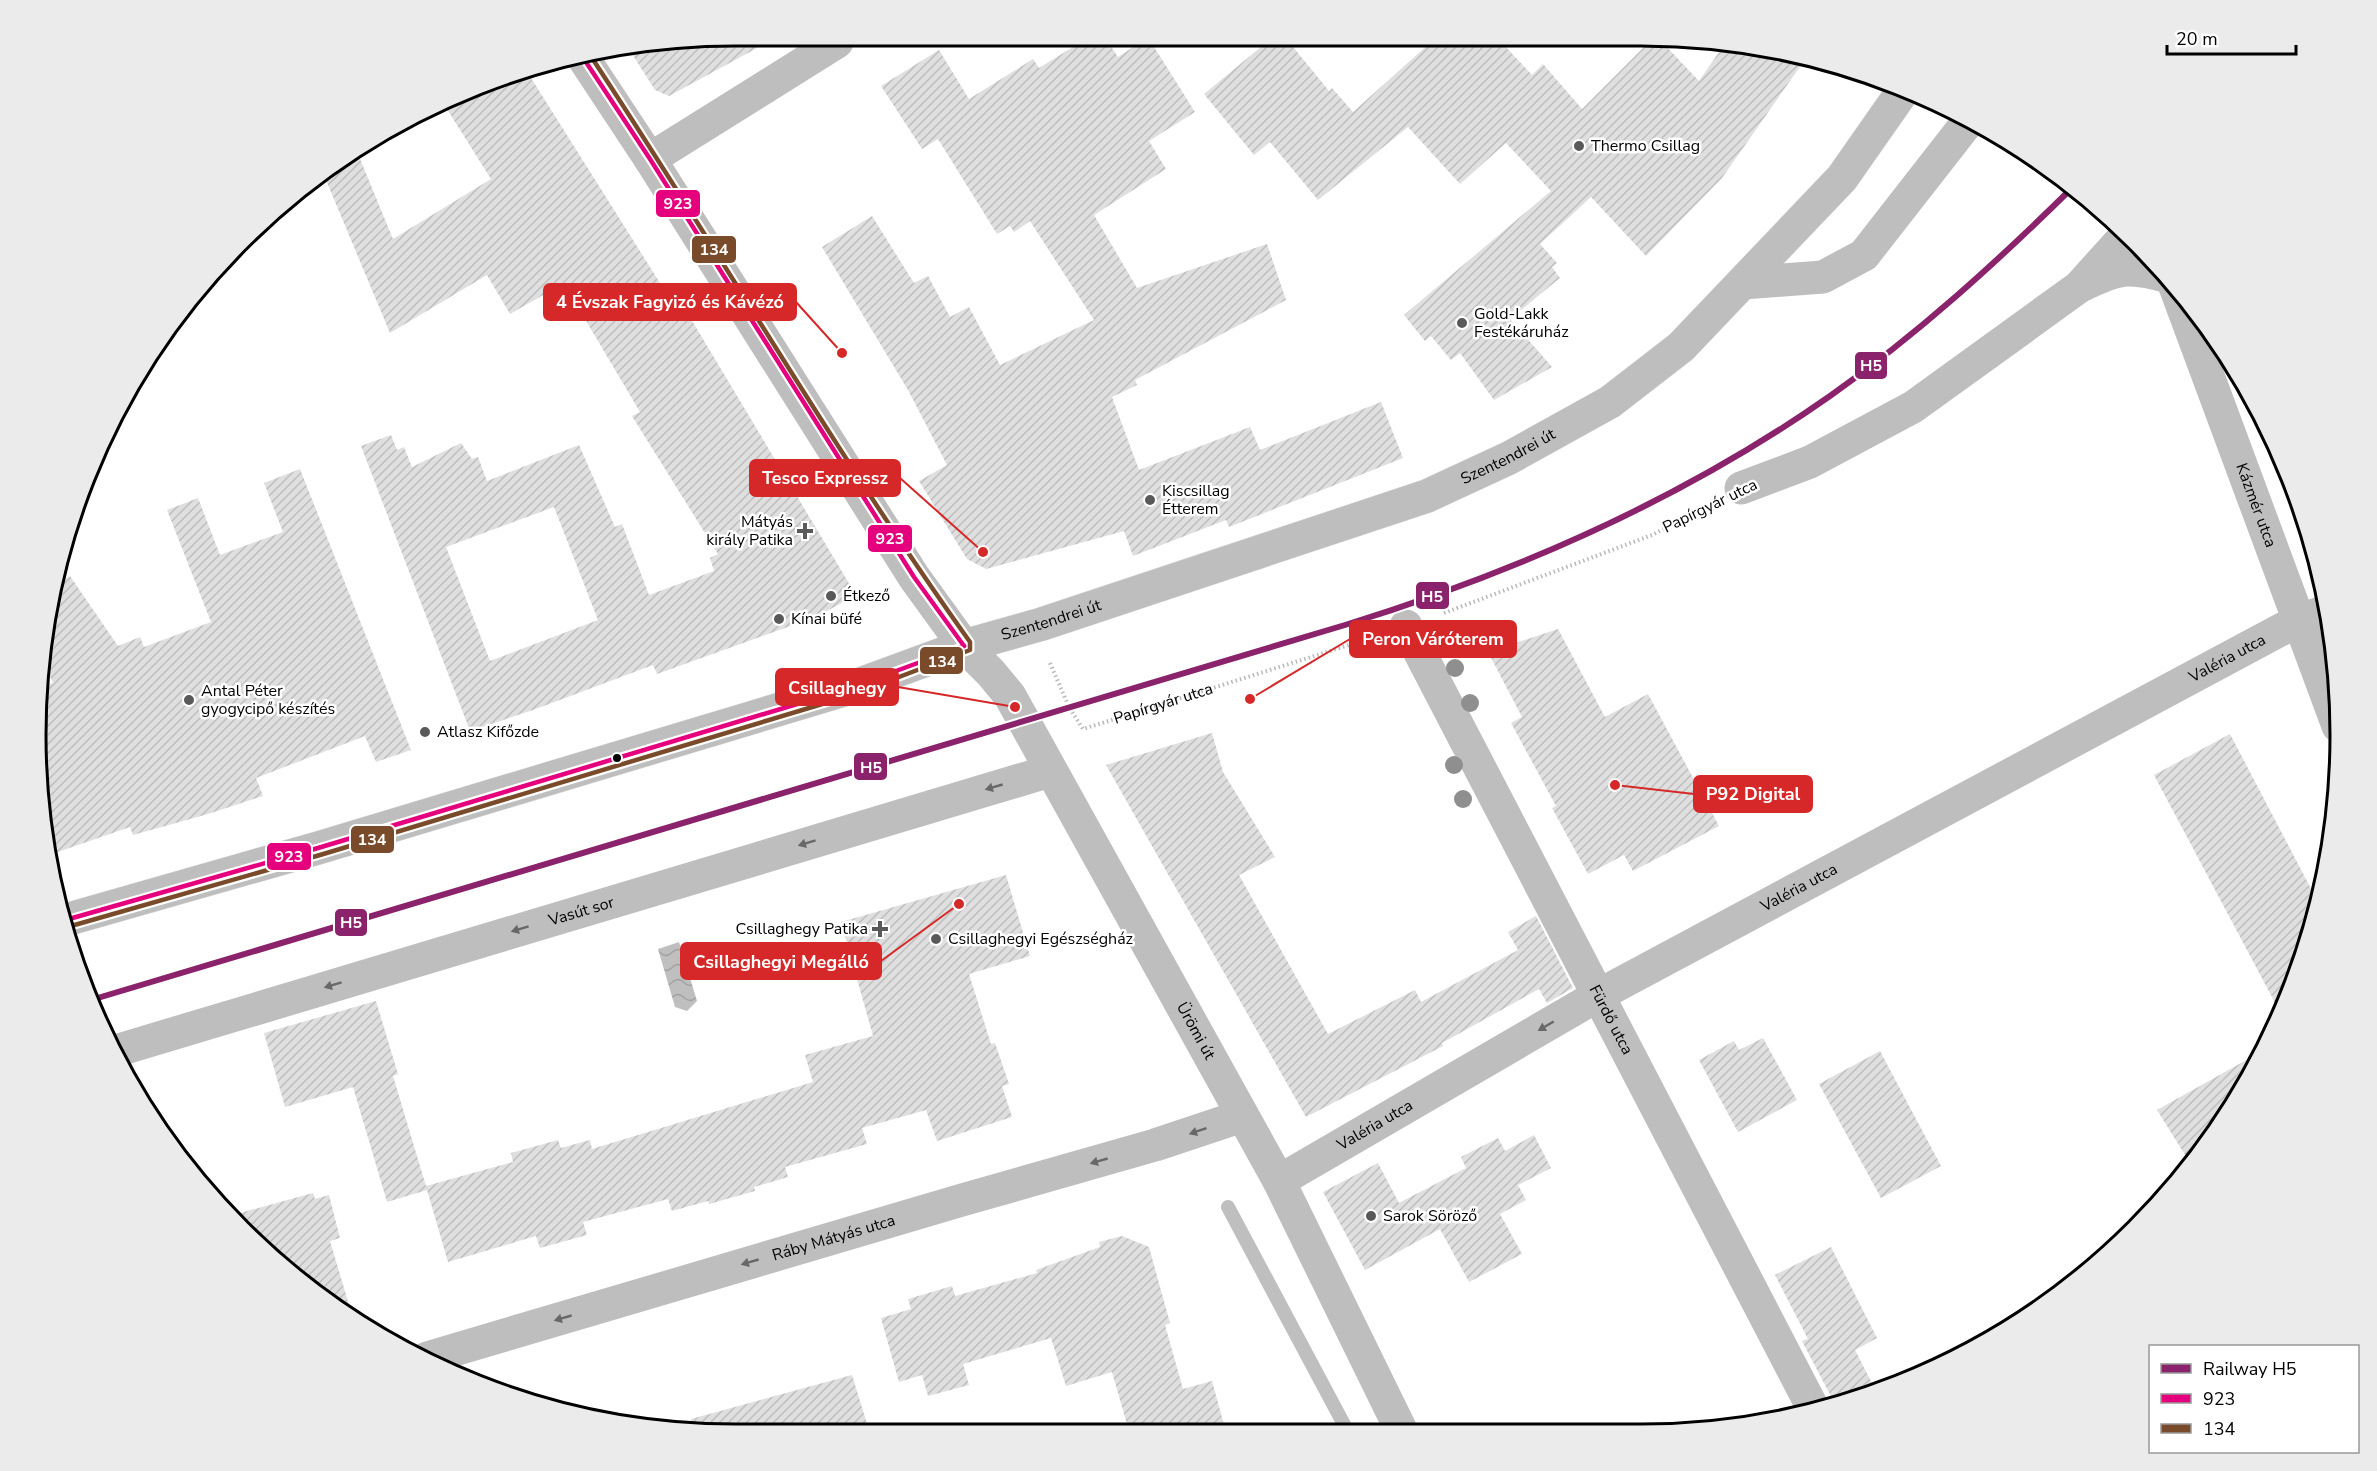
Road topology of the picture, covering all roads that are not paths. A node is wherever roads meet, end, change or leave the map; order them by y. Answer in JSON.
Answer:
{"nodes":[{"id":1,"x":831,"y":46,"type":"edge"},
{"id":2,"x":587,"y":63,"type":"edge"},
{"id":3,"x":1899,"y":97,"type":"edge"},
{"id":4,"x":1964,"y":127,"type":"edge"},
{"id":5,"x":650,"y":159,"type":"junction"},
{"id":6,"x":2121,"y":241,"type":"edge"},
{"id":7,"x":2152,"y":272,"type":"edge"},
{"id":8,"x":1743,"y":283,"type":"junction"},
{"id":9,"x":2079,"y":287,"type":"junction"},
{"id":10,"x":2205,"y":340,"type":"edge"},
{"id":11,"x":1741,"y":488,"type":"road end"},
{"id":12,"x":2313,"y":616,"type":"edge"},
{"id":13,"x":1406,"y":626,"type":"road end"},
{"id":14,"x":964,"y":646,"type":"junction"},
{"id":15,"x":2328,"y":684,"type":"edge"},
{"id":16,"x":1050,"y":771,"type":"junction"},
{"id":17,"x":71,"y":918,"type":"edge"},
{"id":18,"x":1597,"y":996,"type":"junction"},
{"id":19,"x":123,"y":1049,"type":"edge"},
{"id":20,"x":1242,"y":1116,"type":"junction"},
{"id":21,"x":1279,"y":1181,"type":"junction"},
{"id":22,"x":436,"y":1355,"type":"edge"},
{"id":23,"x":1810,"y":1403,"type":"edge"},
{"id":24,"x":1398,"y":1424,"type":"edge"}],
"edges":[{"from":1,"to":5,"type":"street"},
{"from":2,"to":5,"type":"street","name":"Ürömi út"},
{"from":3,"to":8,"type":"street","name":"Szentendrei út"},
{"from":4,"to":8,"type":"street"},
{"from":5,"to":14,"type":"street","name":"Ürömi út"},
{"from":6,"to":9,"type":"street","name":"Papírgyár utca"},
{"from":7,"to":9,"type":"street"},
{"from":8,"to":14,"type":"street","name":"Szentendrei út"},
{"from":9,"to":11,"type":"street","name":"Papírgyár utca"},
{"from":10,"to":12,"type":"street","name":"Kázmér utca"},
{"from":12,"to":15,"type":"street","name":"Kázmér utca"},
{"from":12,"to":18,"type":"street","name":"Valéria utca"},
{"from":13,"to":18,"type":"street","name":"Fürdő utca"},
{"from":14,"to":16,"type":"street","name":"Ürömi út"},
{"from":14,"to":17,"type":"street","name":"Szentendrei út"},
{"from":16,"to":19,"type":"street","name":"Vasút sor","one_way":true},
{"from":16,"to":20,"type":"street","name":"Ürömi út"},
{"from":18,"to":21,"type":"street","name":"Valéria utca","one_way":true},
{"from":18,"to":23,"type":"street","name":"Fürdő utca"},
{"from":20,"to":21,"type":"street","name":"Ürömi út"},
{"from":20,"to":22,"type":"street","name":"Ráby Mátyás utca","one_way":true},
{"from":21,"to":24,"type":"street","name":"Ürömi út"}]}
